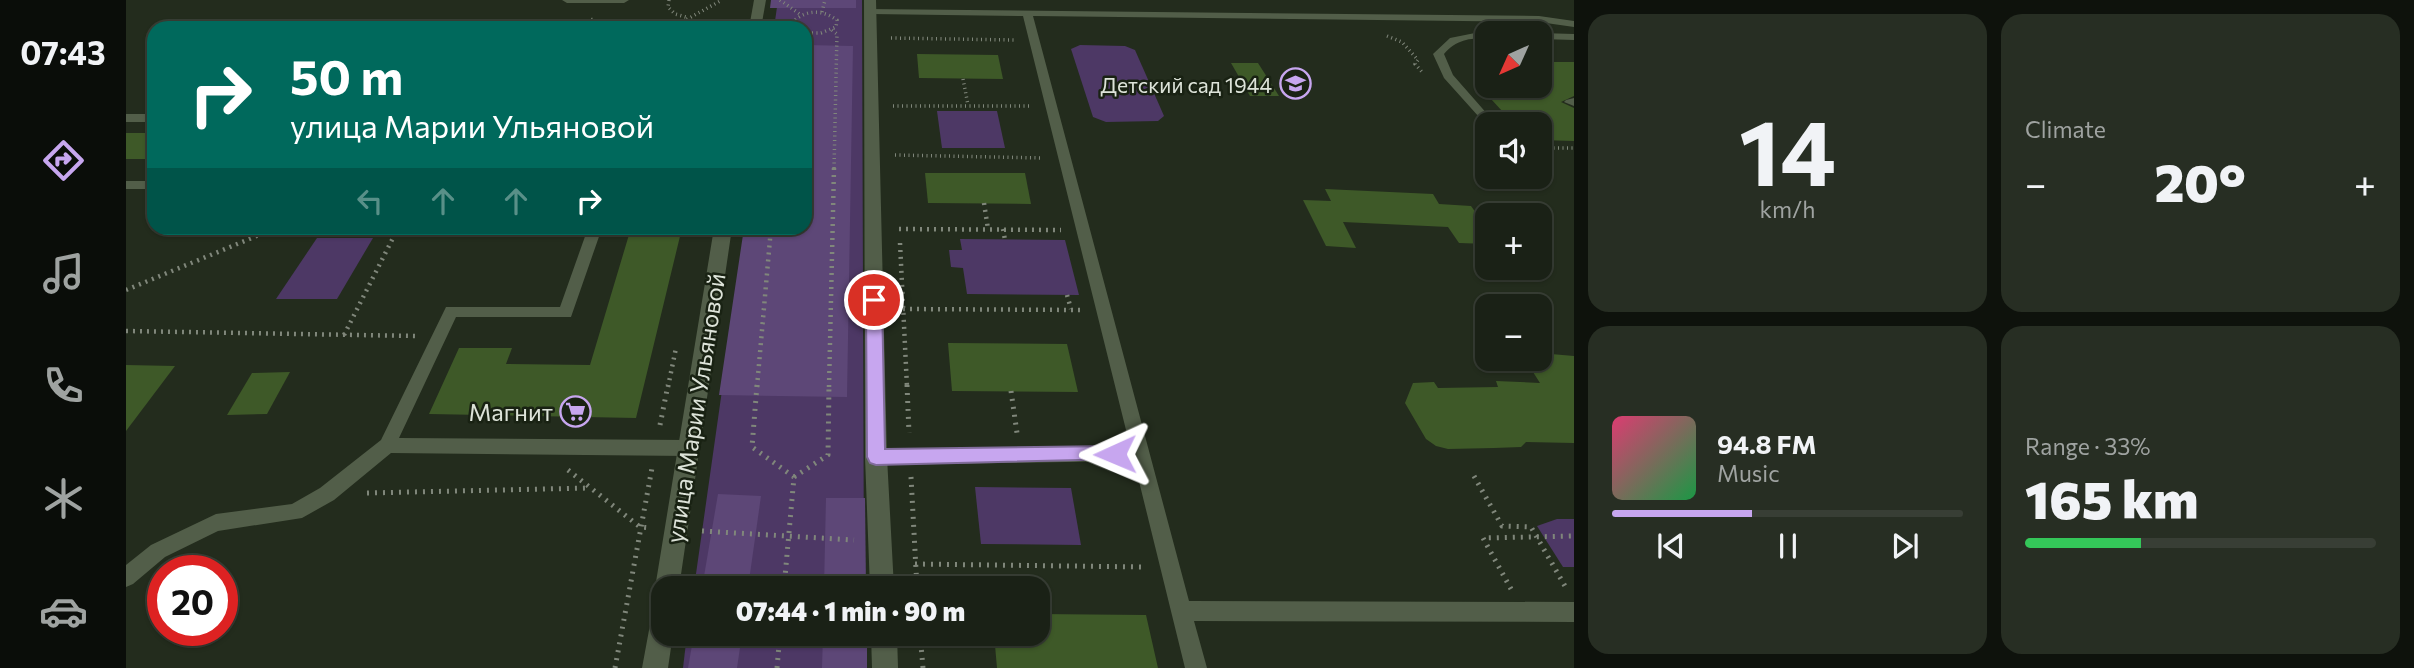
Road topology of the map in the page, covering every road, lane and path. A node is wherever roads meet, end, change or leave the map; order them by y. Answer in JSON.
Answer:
{"nodes":[{"id":1,"x":567,"y":0,"type":"edge"},
{"id":2,"x":624,"y":0,"type":"edge"},
{"id":3,"x":669,"y":0,"type":"edge"},
{"id":4,"x":722,"y":0,"type":"edge"},
{"id":5,"x":760,"y":0,"type":"edge"},
{"id":6,"x":780,"y":0,"type":"edge"},
{"id":7,"x":825,"y":0,"type":"edge"},
{"id":8,"x":877,"y":7,"type":"edge"},
{"id":9,"x":822,"y":12,"type":"junction"},
{"id":10,"x":1027,"y":13,"type":"junction"},
{"id":11,"x":801,"y":15,"type":"junction"},
{"id":12,"x":689,"y":18,"type":"junction"},
{"id":13,"x":684,"y":21,"type":"edge"},
{"id":14,"x":756,"y":21,"type":"edge"},
{"id":15,"x":794,"y":21,"type":"edge"},
{"id":16,"x":1574,"y":24,"type":"edge"},
{"id":17,"x":832,"y":30,"type":"junction"},
{"id":18,"x":812,"y":34,"type":"edge"},
{"id":19,"x":1475,"y":34,"type":"edge"},
{"id":20,"x":1552,"y":36,"type":"edge"},
{"id":21,"x":1574,"y":37,"type":"edge"},
{"id":22,"x":891,"y":38,"type":"junction"},
{"id":23,"x":1036,"y":40,"type":"junction"},
{"id":24,"x":891,"y":52,"type":"dead end"},
{"id":25,"x":963,"y":79,"type":"dead end"},
{"id":26,"x":892,"y":93,"type":"dead end"},
{"id":27,"x":968,"y":105,"type":"junction"},
{"id":28,"x":892,"y":106,"type":"junction"},
{"id":29,"x":1050,"y":106,"type":"junction"},
{"id":30,"x":1480,"y":112,"type":"edge"},
{"id":31,"x":126,"y":118,"type":"edge"},
{"id":32,"x":147,"y":118,"type":"edge"},
{"id":33,"x":893,"y":118,"type":"dead end"},
{"id":34,"x":894,"y":142,"type":"dead end"},
{"id":35,"x":1552,"y":148,"type":"edge"},
{"id":36,"x":1574,"y":148,"type":"edge"},
{"id":37,"x":895,"y":155,"type":"junction"},
{"id":38,"x":1065,"y":158,"type":"junction"},
{"id":39,"x":896,"y":167,"type":"dead end"},
{"id":40,"x":126,"y":185,"type":"edge"},
{"id":41,"x":147,"y":186,"type":"edge"},
{"id":42,"x":985,"y":203,"type":"dead end"},
{"id":43,"x":898,"y":216,"type":"dead end"},
{"id":44,"x":899,"y":229,"type":"junction"},
{"id":45,"x":988,"y":229,"type":"junction"},
{"id":46,"x":1003,"y":229,"type":"junction"},
{"id":47,"x":1083,"y":230,"type":"junction"},
{"id":48,"x":259,"y":235,"type":"edge"},
{"id":49,"x":394,"y":235,"type":"edge"},
{"id":50,"x":593,"y":235,"type":"edge"},
{"id":51,"x":722,"y":235,"type":"edge"},
{"id":52,"x":770,"y":235,"type":"edge"},
{"id":53,"x":1005,"y":240,"type":"dead end"},
{"id":54,"x":126,"y":290,"type":"edge"},
{"id":55,"x":1067,"y":295,"type":"dead end"},
{"id":56,"x":903,"y":309,"type":"junction"},
{"id":57,"x":1070,"y":310,"type":"junction"},
{"id":58,"x":1104,"y":310,"type":"junction"},
{"id":59,"x":126,"y":331,"type":"edge"},
{"id":60,"x":344,"y":335,"type":"junction"},
{"id":61,"x":438,"y":336,"type":"junction"},
{"id":62,"x":1011,"y":391,"type":"dead end"},
{"id":63,"x":387,"y":445,"type":"junction"},
{"id":64,"x":537,"y":447,"type":"junction"},
{"id":65,"x":688,"y":448,"type":"junction"},
{"id":66,"x":1139,"y":453,"type":"junction"},
{"id":67,"x":1020,"y":455,"type":"junction"},
{"id":68,"x":910,"y":456,"type":"junction"},
{"id":69,"x":876,"y":457,"type":"junction"},
{"id":70,"x":1474,"y":476,"type":"dead end"},
{"id":71,"x":794,"y":478,"type":"junction"},
{"id":72,"x":590,"y":488,"type":"junction"},
{"id":73,"x":327,"y":494,"type":"junction"},
{"id":74,"x":676,"y":529,"type":"junction"},
{"id":75,"x":789,"y":536,"type":"junction"},
{"id":76,"x":1574,"y":536,"type":"edge"},
{"id":77,"x":1536,"y":537,"type":"junction"},
{"id":78,"x":881,"y":542,"type":"junction"},
{"id":79,"x":914,"y":544,"type":"junction"},
{"id":80,"x":915,"y":564,"type":"junction"},
{"id":81,"x":1170,"y":567,"type":"junction"},
{"id":82,"x":669,"y":576,"type":"edge"},
{"id":83,"x":785,"y":576,"type":"edge"},
{"id":84,"x":882,"y":576,"type":"edge"},
{"id":85,"x":916,"y":576,"type":"edge"},
{"id":86,"x":126,"y":577,"type":"edge"},
{"id":87,"x":1568,"y":591,"type":"dead end"},
{"id":88,"x":1181,"y":611,"type":"junction"},
{"id":89,"x":1523,"y":612,"type":"junction"},
{"id":90,"x":1574,"y":612,"type":"edge"},
{"id":91,"x":658,"y":646,"type":"edge"},
{"id":92,"x":779,"y":646,"type":"edge"},
{"id":93,"x":884,"y":646,"type":"edge"},
{"id":94,"x":921,"y":646,"type":"edge"},
{"id":95,"x":655,"y":668,"type":"edge"},
{"id":96,"x":777,"y":668,"type":"edge"},
{"id":97,"x":885,"y":668,"type":"edge"},
{"id":98,"x":923,"y":668,"type":"edge"},
{"id":99,"x":1196,"y":668,"type":"edge"}],
"edges":[{"from":1,"to":2,"type":"lane"},
{"from":3,"to":12,"type":"path"},
{"from":4,"to":12,"type":"path"},
{"from":5,"to":14,"type":"street"},
{"from":6,"to":11,"type":"path"},
{"from":7,"to":9,"type":"path"},
{"from":8,"to":10,"type":"lane"},
{"from":8,"to":22,"type":"path"},
{"from":8,"to":69,"type":"street"},
{"from":9,"to":11,"type":"path"},
{"from":9,"to":17,"type":"path"},
{"from":10,"to":16,"type":"lane"},
{"from":10,"to":23,"type":"lane"},
{"from":11,"to":15,"type":"path"},
{"from":12,"to":13,"type":"path"},
{"from":17,"to":18,"type":"path"},
{"from":17,"to":71,"type":"path"},
{"from":19,"to":30,"type":"lane"},
{"from":20,"to":21,"type":"lane"},
{"from":22,"to":23,"type":"path"},
{"from":22,"to":24,"type":"path"},
{"from":23,"to":29,"type":"lane"},
{"from":25,"to":27,"type":"path"},
{"from":26,"to":28,"type":"path"},
{"from":27,"to":28,"type":"path"},
{"from":27,"to":29,"type":"path"},
{"from":28,"to":33,"type":"path"},
{"from":29,"to":38,"type":"lane"},
{"from":31,"to":32,"type":"lane"},
{"from":34,"to":37,"type":"path"},
{"from":35,"to":36,"type":"path"},
{"from":37,"to":38,"type":"path"},
{"from":37,"to":39,"type":"path"},
{"from":38,"to":47,"type":"lane"},
{"from":40,"to":41,"type":"lane"},
{"from":42,"to":45,"type":"path"},
{"from":43,"to":44,"type":"path"},
{"from":44,"to":45,"type":"path"},
{"from":44,"to":56,"type":"path"},
{"from":45,"to":46,"type":"path"},
{"from":46,"to":47,"type":"path"},
{"from":46,"to":53,"type":"path"},
{"from":47,"to":58,"type":"lane"},
{"from":48,"to":54,"type":"path"},
{"from":49,"to":60,"type":"path"},
{"from":50,"to":61,"type":"lane"},
{"from":51,"to":65,"type":"street","name":"улица Марии Ульяновой"},
{"from":52,"to":71,"type":"path"},
{"from":55,"to":57,"type":"path"},
{"from":56,"to":57,"type":"path"},
{"from":56,"to":68,"type":"path"},
{"from":57,"to":58,"type":"path"},
{"from":58,"to":66,"type":"lane"},
{"from":59,"to":60,"type":"path"},
{"from":60,"to":61,"type":"path"},
{"from":61,"to":63,"type":"lane"},
{"from":62,"to":67,"type":"path"},
{"from":63,"to":64,"type":"lane"},
{"from":63,"to":73,"type":"lane"},
{"from":64,"to":65,"type":"lane"},
{"from":64,"to":72,"type":"path"},
{"from":65,"to":74,"type":"street","name":"улица Марии Ульяновой"},
{"from":66,"to":67,"type":"lane"},
{"from":66,"to":81,"type":"lane"},
{"from":67,"to":68,"type":"lane"},
{"from":68,"to":69,"type":"lane"},
{"from":68,"to":79,"type":"path"},
{"from":69,"to":78,"type":"street"},
{"from":70,"to":77,"type":"path"},
{"from":71,"to":75,"type":"path"},
{"from":72,"to":73,"type":"path"},
{"from":72,"to":74,"type":"path"},
{"from":73,"to":86,"type":"lane"},
{"from":74,"to":75,"type":"path"},
{"from":74,"to":82,"type":"street","name":"улица Марии Ульяновой"},
{"from":75,"to":78,"type":"path"},
{"from":75,"to":83,"type":"path"},
{"from":76,"to":77,"type":"path"},
{"from":77,"to":87,"type":"path"},
{"from":77,"to":89,"type":"path"},
{"from":78,"to":79,"type":"path"},
{"from":78,"to":84,"type":"street"},
{"from":79,"to":80,"type":"path"},
{"from":80,"to":81,"type":"path"},
{"from":80,"to":85,"type":"path"},
{"from":81,"to":88,"type":"lane"},
{"from":88,"to":89,"type":"lane"},
{"from":88,"to":99,"type":"lane"},
{"from":89,"to":90,"type":"lane"},
{"from":91,"to":95,"type":"street"},
{"from":92,"to":96,"type":"path"},
{"from":93,"to":97,"type":"street"},
{"from":94,"to":98,"type":"path"}]}
